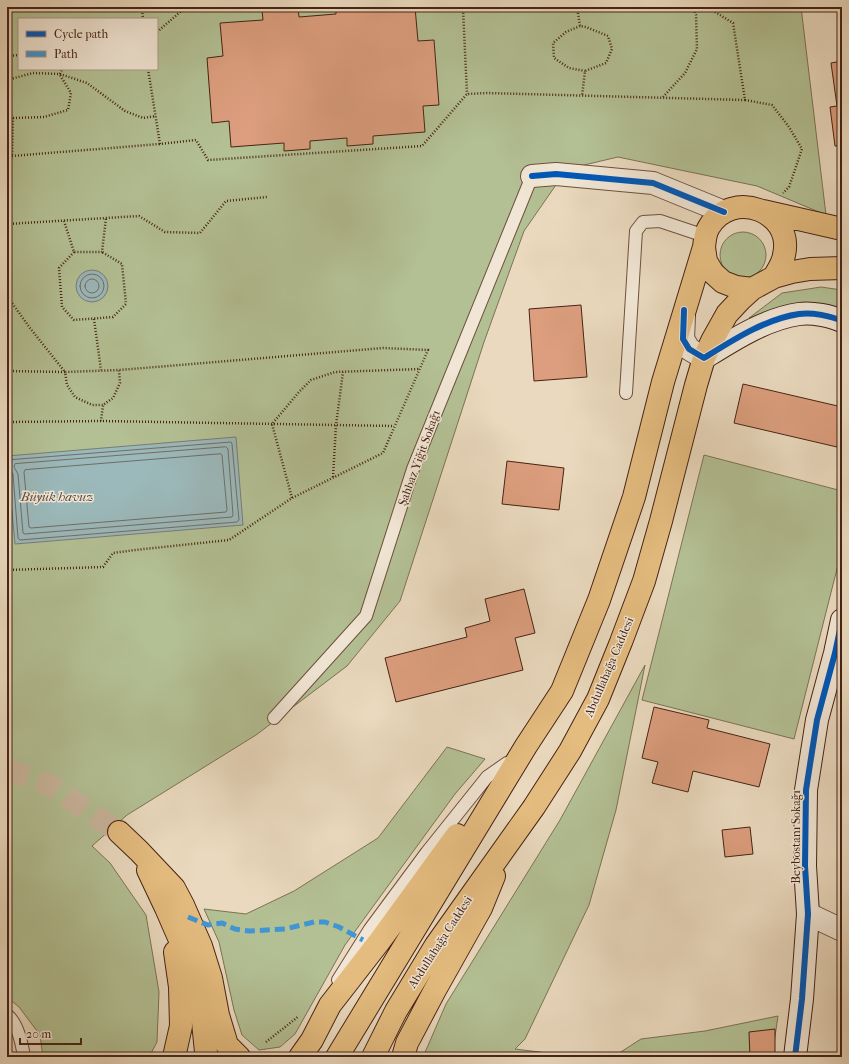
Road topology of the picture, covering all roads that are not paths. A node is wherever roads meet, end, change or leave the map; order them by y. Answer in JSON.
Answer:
{"nodes":[{"id":1,"x":532,"y":176,"type":"joint"},
{"id":2,"x":764,"y":211,"type":"junction"},
{"id":3,"x":724,"y":212,"type":"junction"},
{"id":4,"x":842,"y":229,"type":"edge"},
{"id":5,"x":703,"y":248,"type":"junction"},
{"id":6,"x":842,"y":268,"type":"edge"},
{"id":7,"x":774,"y":277,"type":"junction"},
{"id":8,"x":752,"y":289,"type":"junction"},
{"id":9,"x":684,"y":310,"type":"junction"},
{"id":10,"x":842,"y":321,"type":"edge"},
{"id":11,"x":704,"y":358,"type":"junction"},
{"id":12,"x":626,"y":393,"type":"dead end"},
{"id":13,"x":842,"y":620,"type":"edge"},
{"id":14,"x":274,"y":718,"type":"dead end"},
{"id":15,"x":511,"y":764,"type":"junction"},
{"id":16,"x":119,"y":832,"type":"tunnel mouth"},
{"id":17,"x":508,"y":844,"type":"junction"},
{"id":18,"x":139,"y":851,"type":"junction"},
{"id":19,"x":808,"y":914,"type":"junction"},
{"id":20,"x":170,"y":917,"type":"junction"},
{"id":21,"x":842,"y":930,"type":"edge"},
{"id":22,"x":7,"y":1015,"type":"edge"},
{"id":23,"x":181,"y":1026,"type":"junction"},
{"id":24,"x":24,"y":1057,"type":"edge"},
{"id":25,"x":169,"y":1057,"type":"edge"},
{"id":26,"x":174,"y":1057,"type":"edge"},
{"id":27,"x":205,"y":1057,"type":"edge"},
{"id":28,"x":238,"y":1057,"type":"edge"},
{"id":29,"x":300,"y":1057,"type":"edge"},
{"id":30,"x":337,"y":1057,"type":"edge"},
{"id":31,"x":372,"y":1057,"type":"edge"},
{"id":32,"x":403,"y":1057,"type":"edge"},
{"id":33,"x":795,"y":1057,"type":"edge"}],
"edges":[{"from":1,"to":3,"type":"street"},
{"from":1,"to":14,"type":"lane","name":"Şahbaz Yiğit Sokağı"},
{"from":2,"to":3,"type":"main road"},
{"from":2,"to":4,"type":"main road"},
{"from":2,"to":7,"type":"main road"},
{"from":3,"to":5,"type":"main road"},
{"from":5,"to":8,"type":"main road"},
{"from":5,"to":9,"type":"main road"},
{"from":5,"to":12,"type":"lane"},
{"from":6,"to":7,"type":"main road"},
{"from":7,"to":8,"type":"main road"},
{"from":8,"to":11,"type":"main road","name":"Abdullahağa Caddesi"},
{"from":9,"to":11,"type":"street"},
{"from":9,"to":15,"type":"main road"},
{"from":10,"to":11,"type":"street"},
{"from":11,"to":17,"type":"main road","name":"Abdullahağa Caddesi"},
{"from":13,"to":19,"type":"street","name":"Beybostanı Sokağı"},
{"from":15,"to":29,"type":"main road"},
{"from":15,"to":30,"type":"main road"},
{"from":16,"to":18,"type":"main road"},
{"from":17,"to":31,"type":"main road","name":"Abdullahağa Caddesi"},
{"from":17,"to":32,"type":"main road"},
{"from":18,"to":20,"type":"main road"},
{"from":18,"to":28,"type":"main road"},
{"from":19,"to":21,"type":"street"},
{"from":19,"to":33,"type":"street","name":"Beybostanı Sokağı"},
{"from":20,"to":23,"type":"main road"},
{"from":20,"to":27,"type":"main road"},
{"from":22,"to":24,"type":"lane"},
{"from":23,"to":25,"type":"lane"},
{"from":23,"to":26,"type":"main road"}]}
